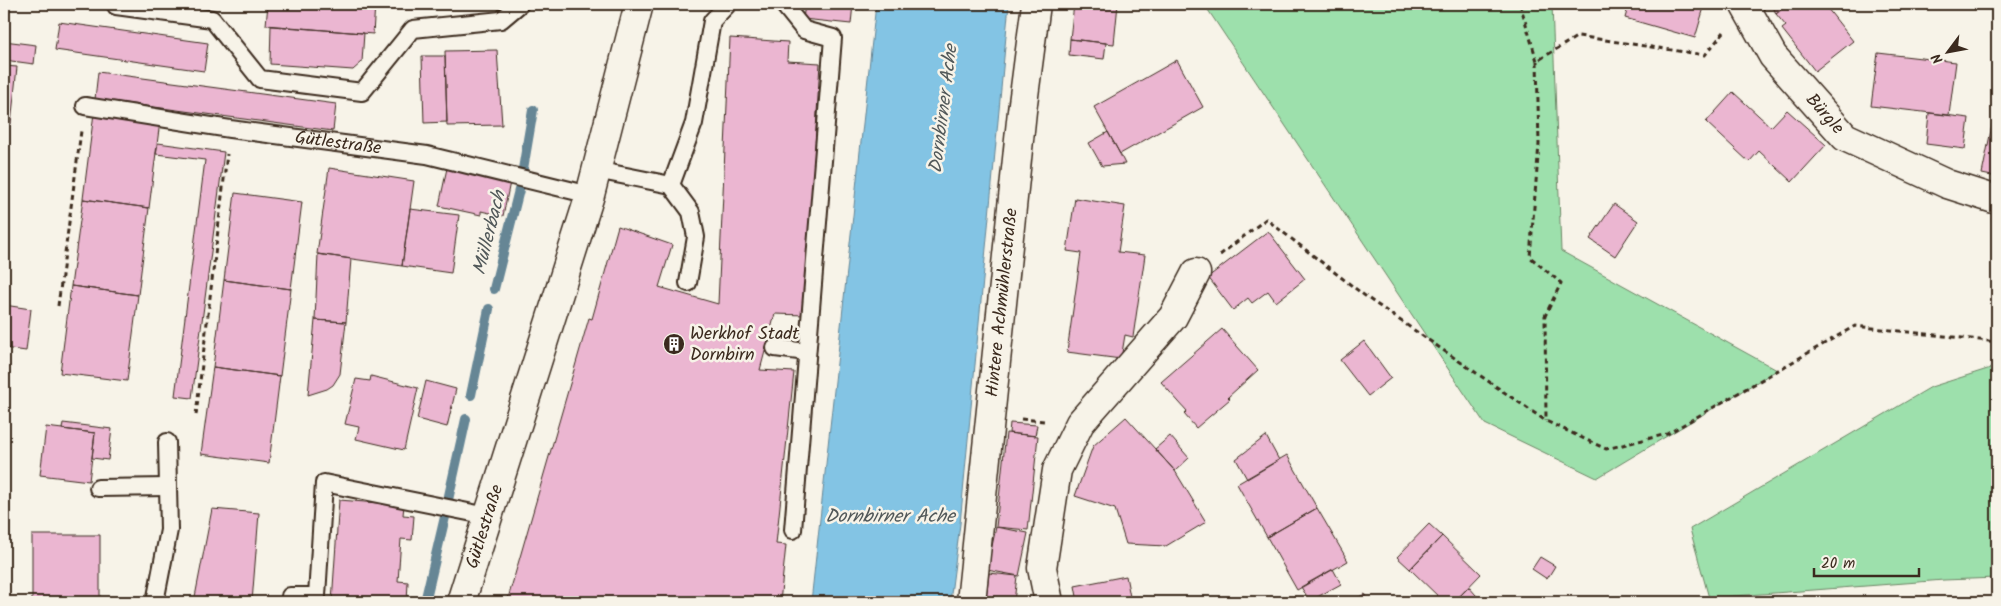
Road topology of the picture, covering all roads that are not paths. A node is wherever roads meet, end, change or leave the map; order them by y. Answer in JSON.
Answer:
{"nodes":[{"id":1,"x":115,"y":4,"type":"edge"},
{"id":2,"x":520,"y":4,"type":"edge"},
{"id":3,"x":639,"y":4,"type":"edge"},
{"id":4,"x":728,"y":4,"type":"edge"},
{"id":5,"x":783,"y":4,"type":"edge"},
{"id":6,"x":1036,"y":4,"type":"edge"},
{"id":7,"x":1745,"y":6,"type":"road end"},
{"id":8,"x":85,"y":106,"type":"road end"},
{"id":9,"x":593,"y":182,"type":"junction"},
{"id":10,"x":671,"y":185,"type":"junction"},
{"id":11,"x":1997,"y":200,"type":"edge"},
{"id":12,"x":1196,"y":273,"type":"road end"},
{"id":13,"x":688,"y":283,"type":"dead end"},
{"id":14,"x":775,"y":348,"type":"dead end"},
{"id":15,"x":807,"y":352,"type":"junction"},
{"id":16,"x":168,"y":442,"type":"dead end"},
{"id":17,"x":168,"y":487,"type":"junction"},
{"id":18,"x":98,"y":488,"type":"dead end"},
{"id":19,"x":488,"y":516,"type":"junction"},
{"id":20,"x":793,"y":530,"type":"dead end"},
{"id":21,"x":155,"y":602,"type":"edge"},
{"id":22,"x":290,"y":602,"type":"edge"},
{"id":23,"x":461,"y":602,"type":"edge"},
{"id":24,"x":971,"y":602,"type":"edge"},
{"id":25,"x":1049,"y":602,"type":"edge"}],
"edges":[{"from":1,"to":2,"type":"lane"},
{"from":3,"to":9,"type":"street","name":"Gütlestraße"},
{"from":4,"to":10,"type":"lane"},
{"from":5,"to":15,"type":"lane"},
{"from":6,"to":24,"type":"street","name":"Hintere Achmühlerstraße"},
{"from":7,"to":11,"type":"street","name":"Bürgle"},
{"from":8,"to":9,"type":"lane","name":"Gütlestraße"},
{"from":9,"to":10,"type":"lane"},
{"from":9,"to":19,"type":"street","name":"Gütlestraße"},
{"from":10,"to":13,"type":"lane"},
{"from":12,"to":25,"type":"street"},
{"from":14,"to":15,"type":"lane"},
{"from":15,"to":20,"type":"lane"},
{"from":16,"to":17,"type":"lane"},
{"from":17,"to":18,"type":"lane"},
{"from":17,"to":21,"type":"lane"},
{"from":19,"to":22,"type":"lane"},
{"from":19,"to":23,"type":"street","name":"Gütlestraße"}]}
